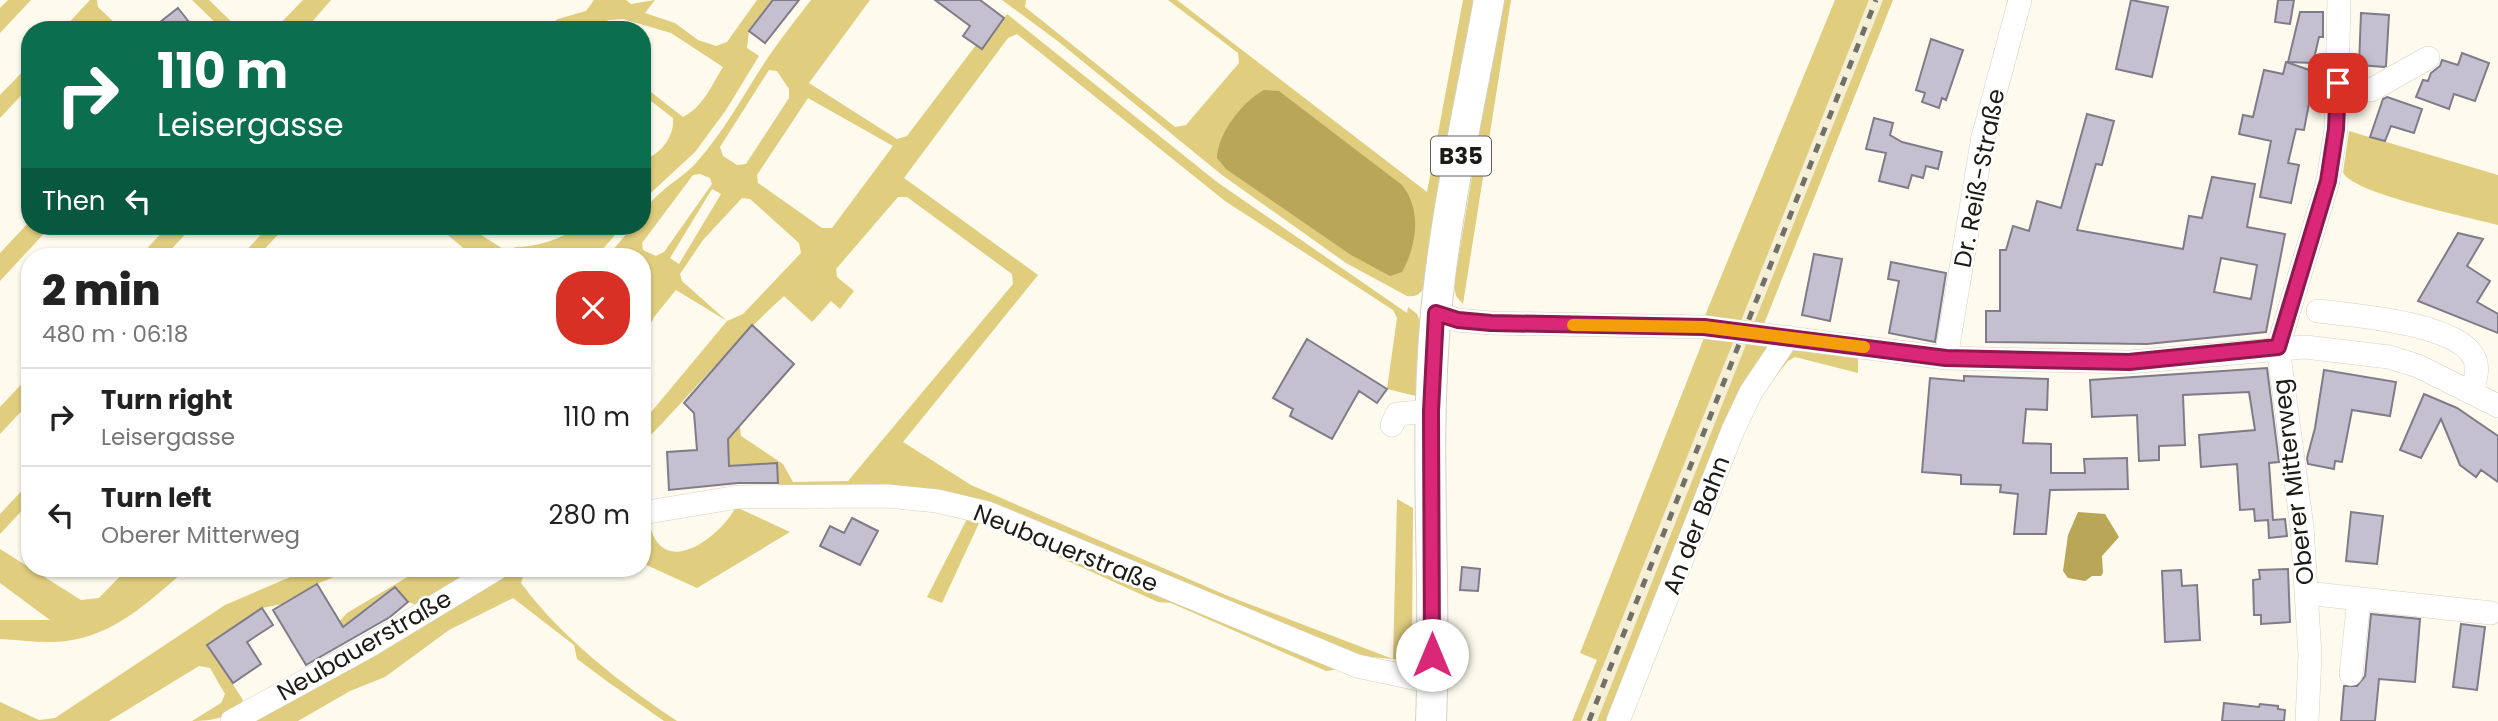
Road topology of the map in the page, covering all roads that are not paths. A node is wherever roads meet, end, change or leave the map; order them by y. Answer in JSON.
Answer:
{"nodes":[{"id":1,"x":1489,"y":0,"type":"edge"},
{"id":2,"x":2020,"y":0,"type":"edge"},
{"id":3,"x":2339,"y":0,"type":"edge"},
{"id":4,"x":2428,"y":58,"type":"dead end"},
{"id":5,"x":2338,"y":83,"type":"junction"},
{"id":6,"x":2318,"y":311,"type":"dead end"},
{"id":7,"x":1436,"y":313,"type":"junction"},
{"id":8,"x":1788,"y":337,"type":"junction"},
{"id":9,"x":2278,"y":347,"type":"junction"},
{"id":10,"x":1946,"y":358,"type":"junction"},
{"id":11,"x":2472,"y":393,"type":"junction"},
{"id":12,"x":2498,"y":406,"type":"edge"},
{"id":13,"x":1431,"y":411,"type":"junction"},
{"id":14,"x":1392,"y":425,"type":"dead end"},
{"id":15,"x":651,"y":512,"type":"edge"},
{"id":16,"x":483,"y":577,"type":"edge"},
{"id":17,"x":2306,"y":593,"type":"junction"},
{"id":18,"x":2359,"y":599,"type":"junction"},
{"id":19,"x":2491,"y":613,"type":"dead end"},
{"id":20,"x":2351,"y":674,"type":"dead end"},
{"id":21,"x":1432,"y":682,"type":"junction"},
{"id":22,"x":232,"y":721,"type":"edge"},
{"id":23,"x":1431,"y":721,"type":"edge"},
{"id":24,"x":1618,"y":721,"type":"edge"},
{"id":25,"x":2307,"y":721,"type":"edge"}],
"edges":[{"from":1,"to":7,"type":"main road","number":"B35"},
{"from":2,"to":10,"type":"street","name":"Dr. Reiß-Straße"},
{"from":3,"to":5,"type":"street","name":"Oberer Mitterweg"},
{"from":4,"to":5,"type":"street"},
{"from":5,"to":9,"type":"street","name":"Oberer Mitterweg"},
{"from":6,"to":11,"type":"street"},
{"from":7,"to":8,"type":"street"},
{"from":7,"to":13,"type":"main road","number":"B35"},
{"from":8,"to":10,"type":"street"},
{"from":8,"to":24,"type":"street","name":"An der Bahn"},
{"from":9,"to":10,"type":"street"},
{"from":9,"to":11,"type":"street"},
{"from":9,"to":17,"type":"street","name":"Oberer Mitterweg"},
{"from":11,"to":12,"type":"street"},
{"from":13,"to":14,"type":"street"},
{"from":13,"to":21,"type":"main road","number":"B35"},
{"from":15,"to":21,"type":"street","name":"Neubauerstraße"},
{"from":16,"to":22,"type":"street","name":"Neubauerstraße"},
{"from":17,"to":18,"type":"street"},
{"from":17,"to":25,"type":"street","name":"Oberer Mitterweg"},
{"from":18,"to":19,"type":"street"},
{"from":18,"to":20,"type":"street"},
{"from":21,"to":23,"type":"main road","number":"B35"}]}
